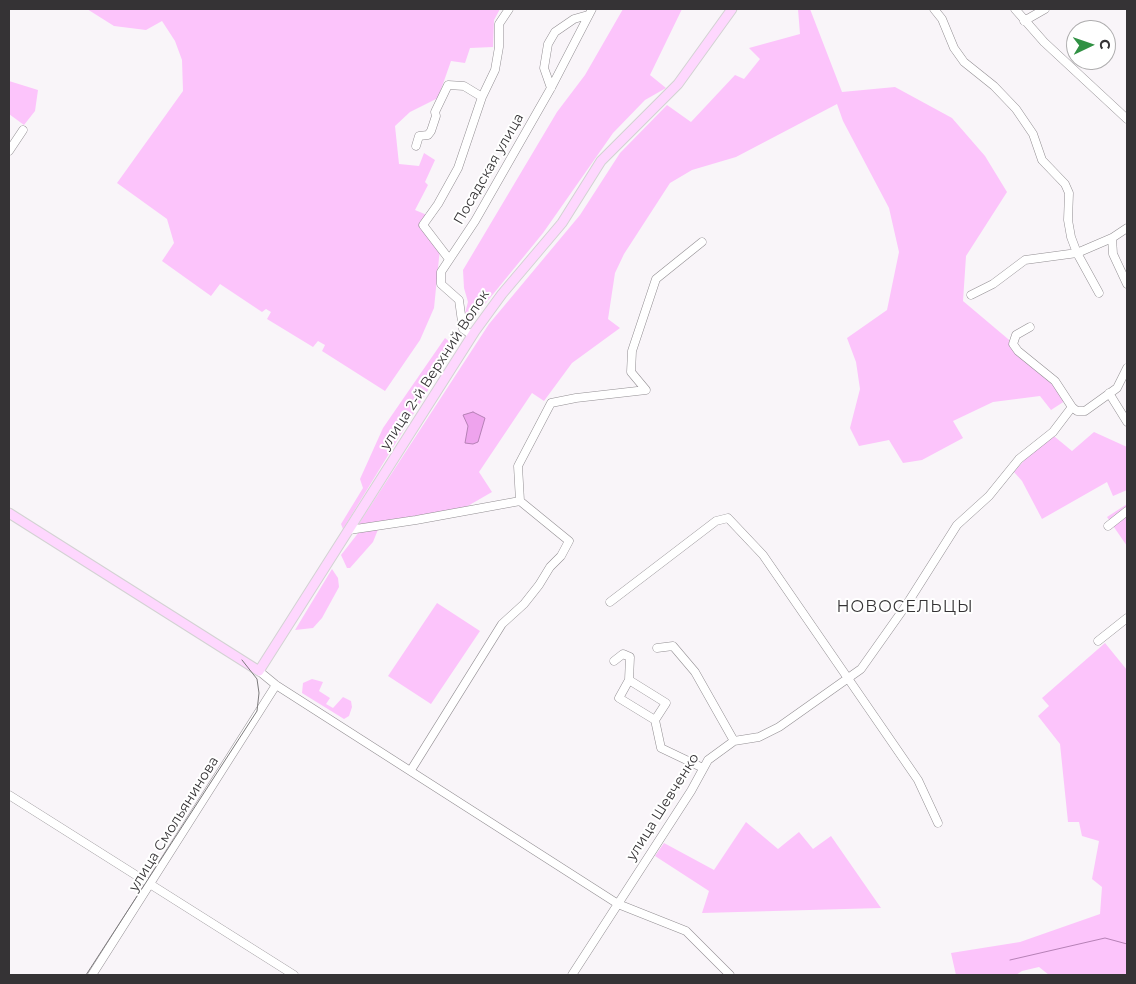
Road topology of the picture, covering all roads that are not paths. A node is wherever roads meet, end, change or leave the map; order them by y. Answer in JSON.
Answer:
{"nodes":[{"id":1,"x":509,"y":9,"type":"edge"},
{"id":2,"x":732,"y":9,"type":"edge"},
{"id":3,"x":934,"y":9,"type":"edge"},
{"id":4,"x":1015,"y":9,"type":"edge"},
{"id":5,"x":1045,"y":9,"type":"edge"},
{"id":6,"x":590,"y":12,"type":"edge"},
{"id":7,"x":1024,"y":21,"type":"junction"},
{"id":8,"x":551,"y":88,"type":"junction"},
{"id":9,"x":482,"y":97,"type":"junction"},
{"id":10,"x":1127,"y":119,"type":"edge"},
{"id":11,"x":23,"y":130,"type":"dead end"},
{"id":12,"x":416,"y":146,"type":"dead end"},
{"id":13,"x":9,"y":151,"type":"edge"},
{"id":14,"x":1127,"y":228,"type":"edge"},
{"id":15,"x":1112,"y":238,"type":"junction"},
{"id":16,"x":702,"y":242,"type":"dead end"},
{"id":17,"x":1077,"y":253,"type":"junction"},
{"id":18,"x":449,"y":259,"type":"junction"},
{"id":19,"x":1127,"y":284,"type":"edge"},
{"id":20,"x":1099,"y":293,"type":"dead end"},
{"id":21,"x":971,"y":295,"type":"dead end"},
{"id":22,"x":1030,"y":327,"type":"dead end"},
{"id":23,"x":472,"y":335,"type":"junction"},
{"id":24,"x":1127,"y":368,"type":"edge"},
{"id":25,"x":1109,"y":393,"type":"junction"},
{"id":26,"x":1072,"y":407,"type":"junction"},
{"id":27,"x":1127,"y":422,"type":"edge"},
{"id":28,"x":520,"y":501,"type":"junction"},
{"id":29,"x":1127,"y":511,"type":"edge"},
{"id":30,"x":9,"y":513,"type":"edge"},
{"id":31,"x":1108,"y":526,"type":"dead end"},
{"id":32,"x":349,"y":530,"type":"junction"},
{"id":33,"x":610,"y":602,"type":"dead end"},
{"id":34,"x":1127,"y":618,"type":"edge"},
{"id":35,"x":1098,"y":641,"type":"dead end"},
{"id":36,"x":657,"y":648,"type":"dead end"},
{"id":37,"x":614,"y":660,"type":"dead end"},
{"id":38,"x":258,"y":671,"type":"junction"},
{"id":39,"x":630,"y":680,"type":"junction"},
{"id":40,"x":848,"y":680,"type":"junction"},
{"id":41,"x":276,"y":685,"type":"junction"},
{"id":42,"x":656,"y":720,"type":"junction"},
{"id":43,"x":734,"y":741,"type":"junction"},
{"id":44,"x":704,"y":768,"type":"junction"},
{"id":45,"x":410,"y":770,"type":"junction"},
{"id":46,"x":9,"y":794,"type":"edge"},
{"id":47,"x":938,"y":823,"type":"dead end"},
{"id":48,"x":151,"y":885,"type":"junction"},
{"id":49,"x":618,"y":904,"type":"junction"},
{"id":50,"x":92,"y":975,"type":"edge"},
{"id":51,"x":294,"y":975,"type":"edge"},
{"id":52,"x":572,"y":975,"type":"edge"},
{"id":53,"x":730,"y":975,"type":"edge"}],
"edges":[{"from":1,"to":9,"type":"street"},
{"from":2,"to":23,"type":"main road","name":"улица 2-й Верхний Волок"},
{"from":3,"to":17,"type":"street"},
{"from":4,"to":7,"type":"street"},
{"from":5,"to":7,"type":"street"},
{"from":6,"to":8,"type":"street","name":"Посадская улица"},
{"from":6,"to":8,"type":"street"},
{"from":7,"to":10,"type":"street"},
{"from":8,"to":18,"type":"street","name":"Посадская улица"},
{"from":9,"to":12,"type":"street"},
{"from":9,"to":18,"type":"street"},
{"from":11,"to":13,"type":"street"},
{"from":14,"to":15,"type":"street"},
{"from":15,"to":17,"type":"street"},
{"from":15,"to":19,"type":"street"},
{"from":16,"to":28,"type":"street"},
{"from":17,"to":20,"type":"street"},
{"from":17,"to":21,"type":"street"},
{"from":18,"to":23,"type":"street","name":"Посадская улица"},
{"from":22,"to":26,"type":"street"},
{"from":23,"to":32,"type":"main road","name":"улица 2-й Верхний Волок"},
{"from":24,"to":25,"type":"street"},
{"from":25,"to":26,"type":"street"},
{"from":25,"to":27,"type":"street"},
{"from":26,"to":40,"type":"street"},
{"from":28,"to":32,"type":"street"},
{"from":28,"to":45,"type":"street"},
{"from":29,"to":31,"type":"street"},
{"from":30,"to":38,"type":"main road"},
{"from":32,"to":38,"type":"main road","name":"улица 2-й Верхний Волок"},
{"from":33,"to":40,"type":"street"},
{"from":34,"to":35,"type":"street"},
{"from":36,"to":43,"type":"street"},
{"from":37,"to":39,"type":"street"},
{"from":38,"to":41,"type":"street"},
{"from":39,"to":42,"type":"street"},
{"from":39,"to":42,"type":"street"},
{"from":40,"to":43,"type":"street"},
{"from":40,"to":47,"type":"street"},
{"from":41,"to":45,"type":"street"},
{"from":41,"to":48,"type":"street","name":"улица Смольянинова"},
{"from":42,"to":44,"type":"street"},
{"from":43,"to":44,"type":"street","name":"улица Шевченко"},
{"from":44,"to":49,"type":"street","name":"улица Шевченко"},
{"from":45,"to":49,"type":"street"},
{"from":46,"to":48,"type":"street"},
{"from":48,"to":50,"type":"street","name":"улица Смольянинова"},
{"from":48,"to":51,"type":"street"},
{"from":49,"to":52,"type":"street","name":"улица Шевченко"},
{"from":49,"to":53,"type":"street"}]}
